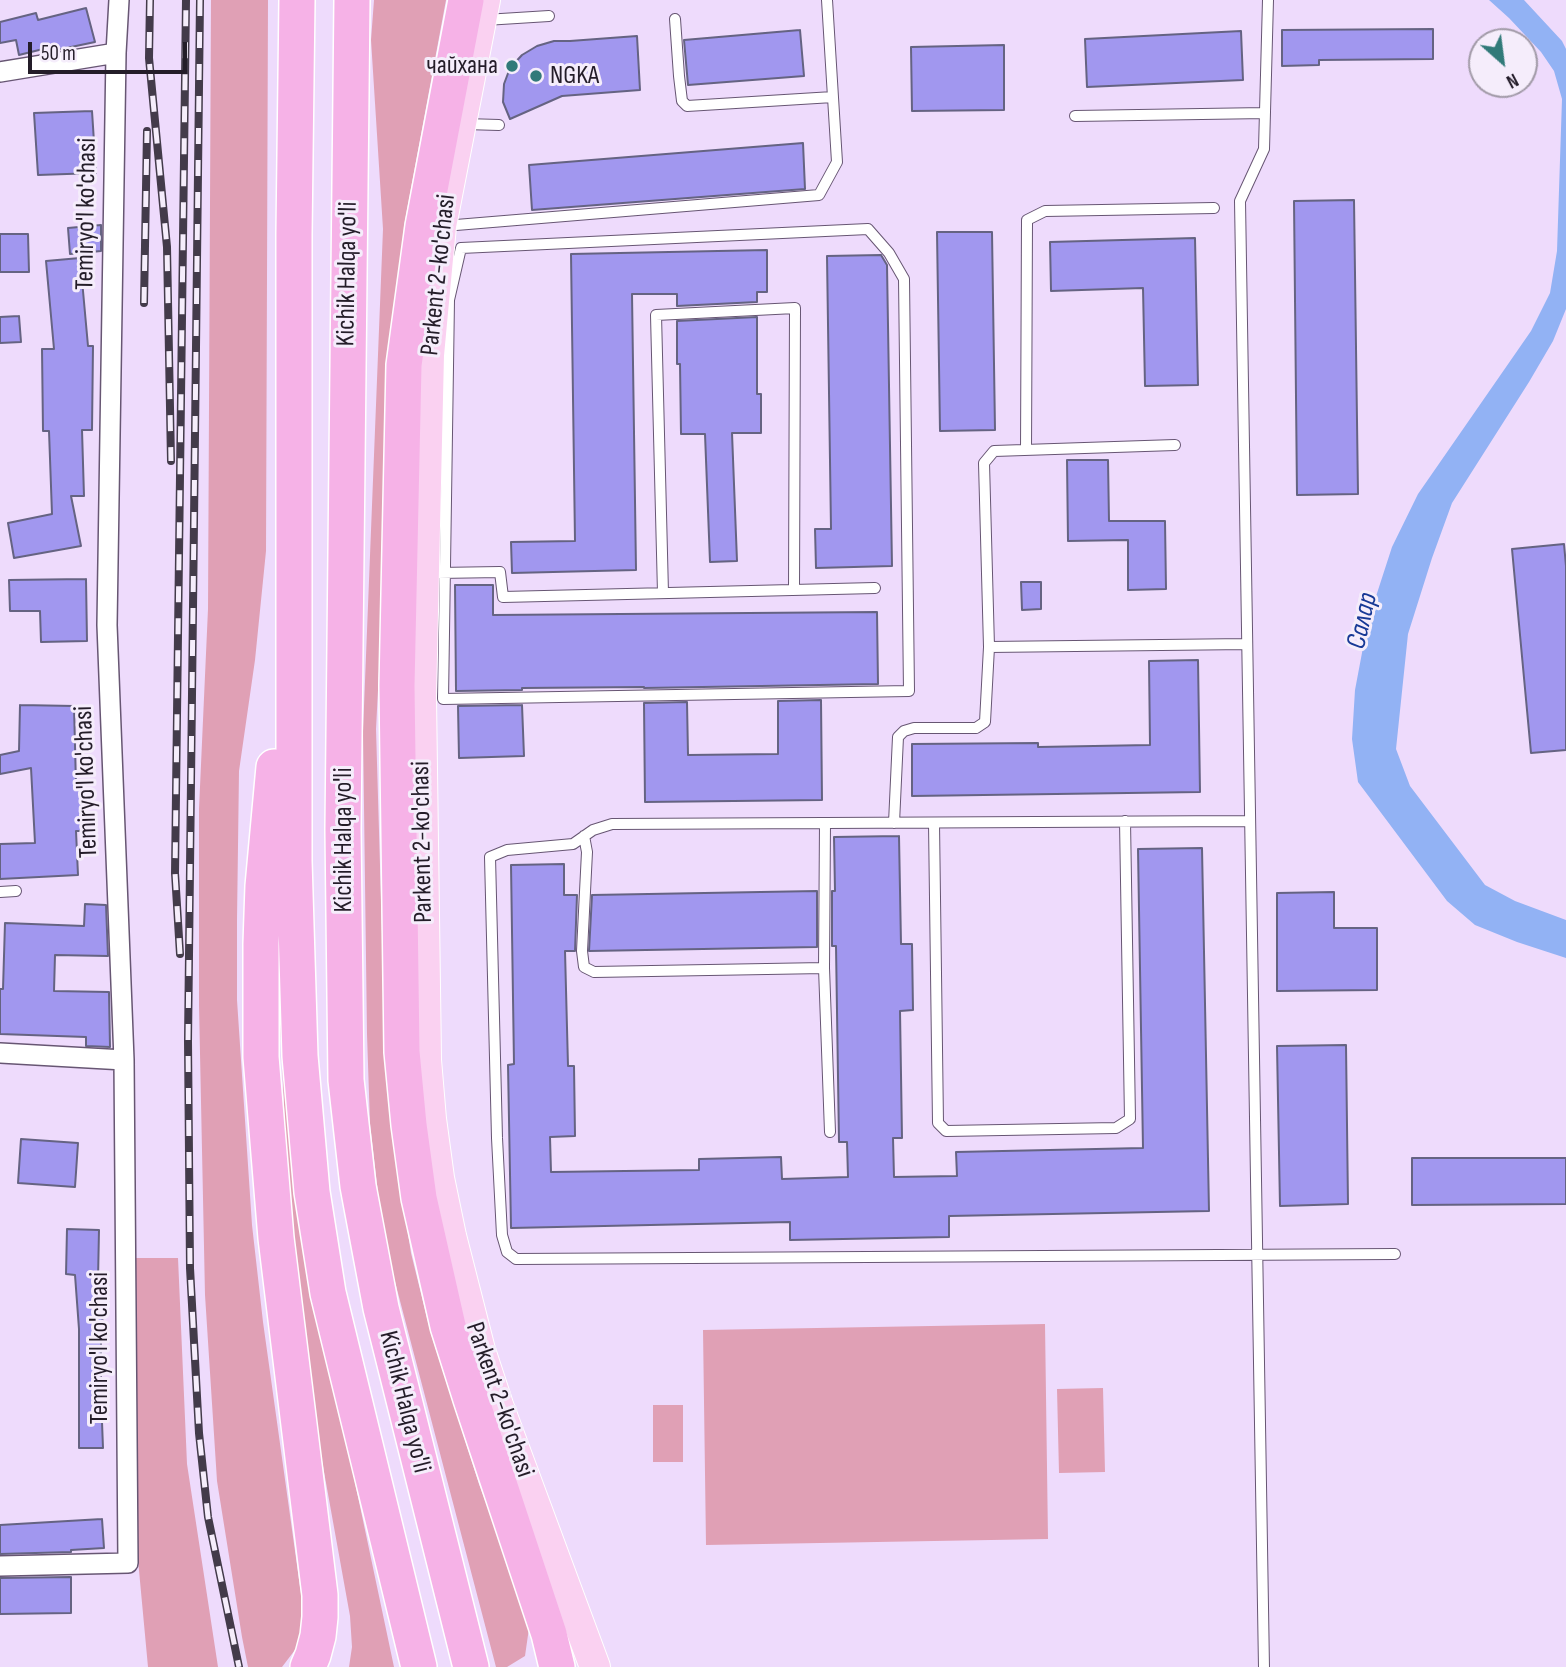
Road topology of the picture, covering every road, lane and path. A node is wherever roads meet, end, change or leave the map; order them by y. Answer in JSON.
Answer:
{"nodes":[{"id":1,"x":119,"y":0,"type":"edge"},
{"id":2,"x":297,"y":0,"type":"edge"},
{"id":3,"x":352,"y":0,"type":"edge"},
{"id":4,"x":827,"y":0,"type":"edge"},
{"id":5,"x":1268,"y":0,"type":"edge"},
{"id":6,"x":477,"y":7,"type":"edge"},
{"id":7,"x":549,"y":16,"type":"dead end"},
{"id":8,"x":675,"y":19,"type":"dead end"},
{"id":9,"x":116,"y":53,"type":"junction"},
{"id":10,"x":0,"y":72,"type":"edge"},
{"id":11,"x":833,"y":97,"type":"junction"},
{"id":12,"x":1265,"y":113,"type":"junction"},
{"id":13,"x":1075,"y":116,"type":"dead end"},
{"id":14,"x":461,"y":124,"type":"junction"},
{"id":15,"x":499,"y":125,"type":"dead end"},
{"id":16,"x":1214,"y":208,"type":"dead end"},
{"id":17,"x":441,"y":226,"type":"junction"},
{"id":18,"x":1175,"y":445,"type":"dead end"},
{"id":19,"x":1026,"y":450,"type":"junction"},
{"id":20,"x":293,"y":555,"type":"junction"},
{"id":21,"x":411,"y":573,"type":"junction"},
{"id":22,"x":875,"y":588,"type":"dead end"},
{"id":23,"x":794,"y":590,"type":"junction"},
{"id":24,"x":663,"y":593,"type":"junction"},
{"id":25,"x":1247,"y":644,"type":"junction"},
{"id":26,"x":989,"y":647,"type":"junction"},
{"id":27,"x":909,"y":691,"type":"joint"},
{"id":28,"x":1125,"y":821,"type":"junction"},
{"id":29,"x":1251,"y":821,"type":"junction"},
{"id":30,"x":825,"y":823,"type":"junction"},
{"id":31,"x":894,"y":823,"type":"junction"},
{"id":32,"x":934,"y":823,"type":"junction"},
{"id":33,"x":584,"y":836,"type":"junction"},
{"id":34,"x":16,"y":891,"type":"dead end"},
{"id":35,"x":0,"y":892,"type":"edge"},
{"id":36,"x":824,"y":968,"type":"junction"},
{"id":37,"x":0,"y":1053,"type":"edge"},
{"id":38,"x":124,"y":1060,"type":"junction"},
{"id":39,"x":830,"y":1132,"type":"dead end"},
{"id":40,"x":1395,"y":1254,"type":"dead end"},
{"id":41,"x":0,"y":1566,"type":"edge"},
{"id":42,"x":468,"y":1654,"type":"edge"},
{"id":43,"x":418,"y":1660,"type":"edge"},
{"id":44,"x":596,"y":1665,"type":"edge"},
{"id":45,"x":308,"y":1667,"type":"edge"},
{"id":46,"x":557,"y":1667,"type":"edge"},
{"id":47,"x":1264,"y":1667,"type":"edge"}],
"edges":[{"from":1,"to":9,"type":"street","name":"Temiryo'l ko'chasi"},
{"from":2,"to":20,"type":"highway","name":"Kichik Halqa yo'li"},
{"from":3,"to":42,"type":"highway","name":"Kichik Halqa yo'li"},
{"from":4,"to":11,"type":"lane"},
{"from":5,"to":12,"type":"lane"},
{"from":6,"to":7,"type":"lane"},
{"from":6,"to":14,"type":"main road","name":"Parkent 2-ko'chasi"},
{"from":6,"to":21,"type":"highway"},
{"from":8,"to":11,"type":"lane"},
{"from":9,"to":10,"type":"street"},
{"from":9,"to":38,"type":"street","name":"Temiryo'l ko'chasi"},
{"from":11,"to":17,"type":"lane"},
{"from":12,"to":13,"type":"lane"},
{"from":12,"to":25,"type":"lane"},
{"from":14,"to":15,"type":"lane"},
{"from":14,"to":17,"type":"main road","name":"Parkent 2-ko'chasi"},
{"from":16,"to":19,"type":"lane"},
{"from":17,"to":21,"type":"main road","name":"Parkent 2-ko'chasi"},
{"from":18,"to":19,"type":"lane"},
{"from":19,"to":26,"type":"lane"},
{"from":20,"to":43,"type":"highway","name":"Kichik Halqa yo'li"},
{"from":20,"to":45,"type":"highway"},
{"from":21,"to":24,"type":"lane"},
{"from":21,"to":44,"type":"main road","name":"Parkent 2-ko'chasi"},
{"from":21,"to":46,"type":"highway"},
{"from":22,"to":23,"type":"lane"},
{"from":23,"to":24,"type":"lane"},
{"from":23,"to":24,"type":"lane"},
{"from":25,"to":26,"type":"lane"},
{"from":25,"to":29,"type":"lane"},
{"from":26,"to":31,"type":"lane"},
{"from":27,"to":27,"type":"lane"},
{"from":28,"to":29,"type":"lane"},
{"from":28,"to":32,"type":"lane"},
{"from":28,"to":32,"type":"lane"},
{"from":29,"to":47,"type":"lane"},
{"from":30,"to":31,"type":"lane"},
{"from":30,"to":33,"type":"lane"},
{"from":30,"to":36,"type":"lane"},
{"from":31,"to":32,"type":"lane"},
{"from":33,"to":36,"type":"lane"},
{"from":33,"to":40,"type":"lane"},
{"from":34,"to":35,"type":"lane"},
{"from":36,"to":39,"type":"lane"},
{"from":37,"to":38,"type":"street"},
{"from":38,"to":41,"type":"street","name":"Temiryo'l ko'chasi"}]}
